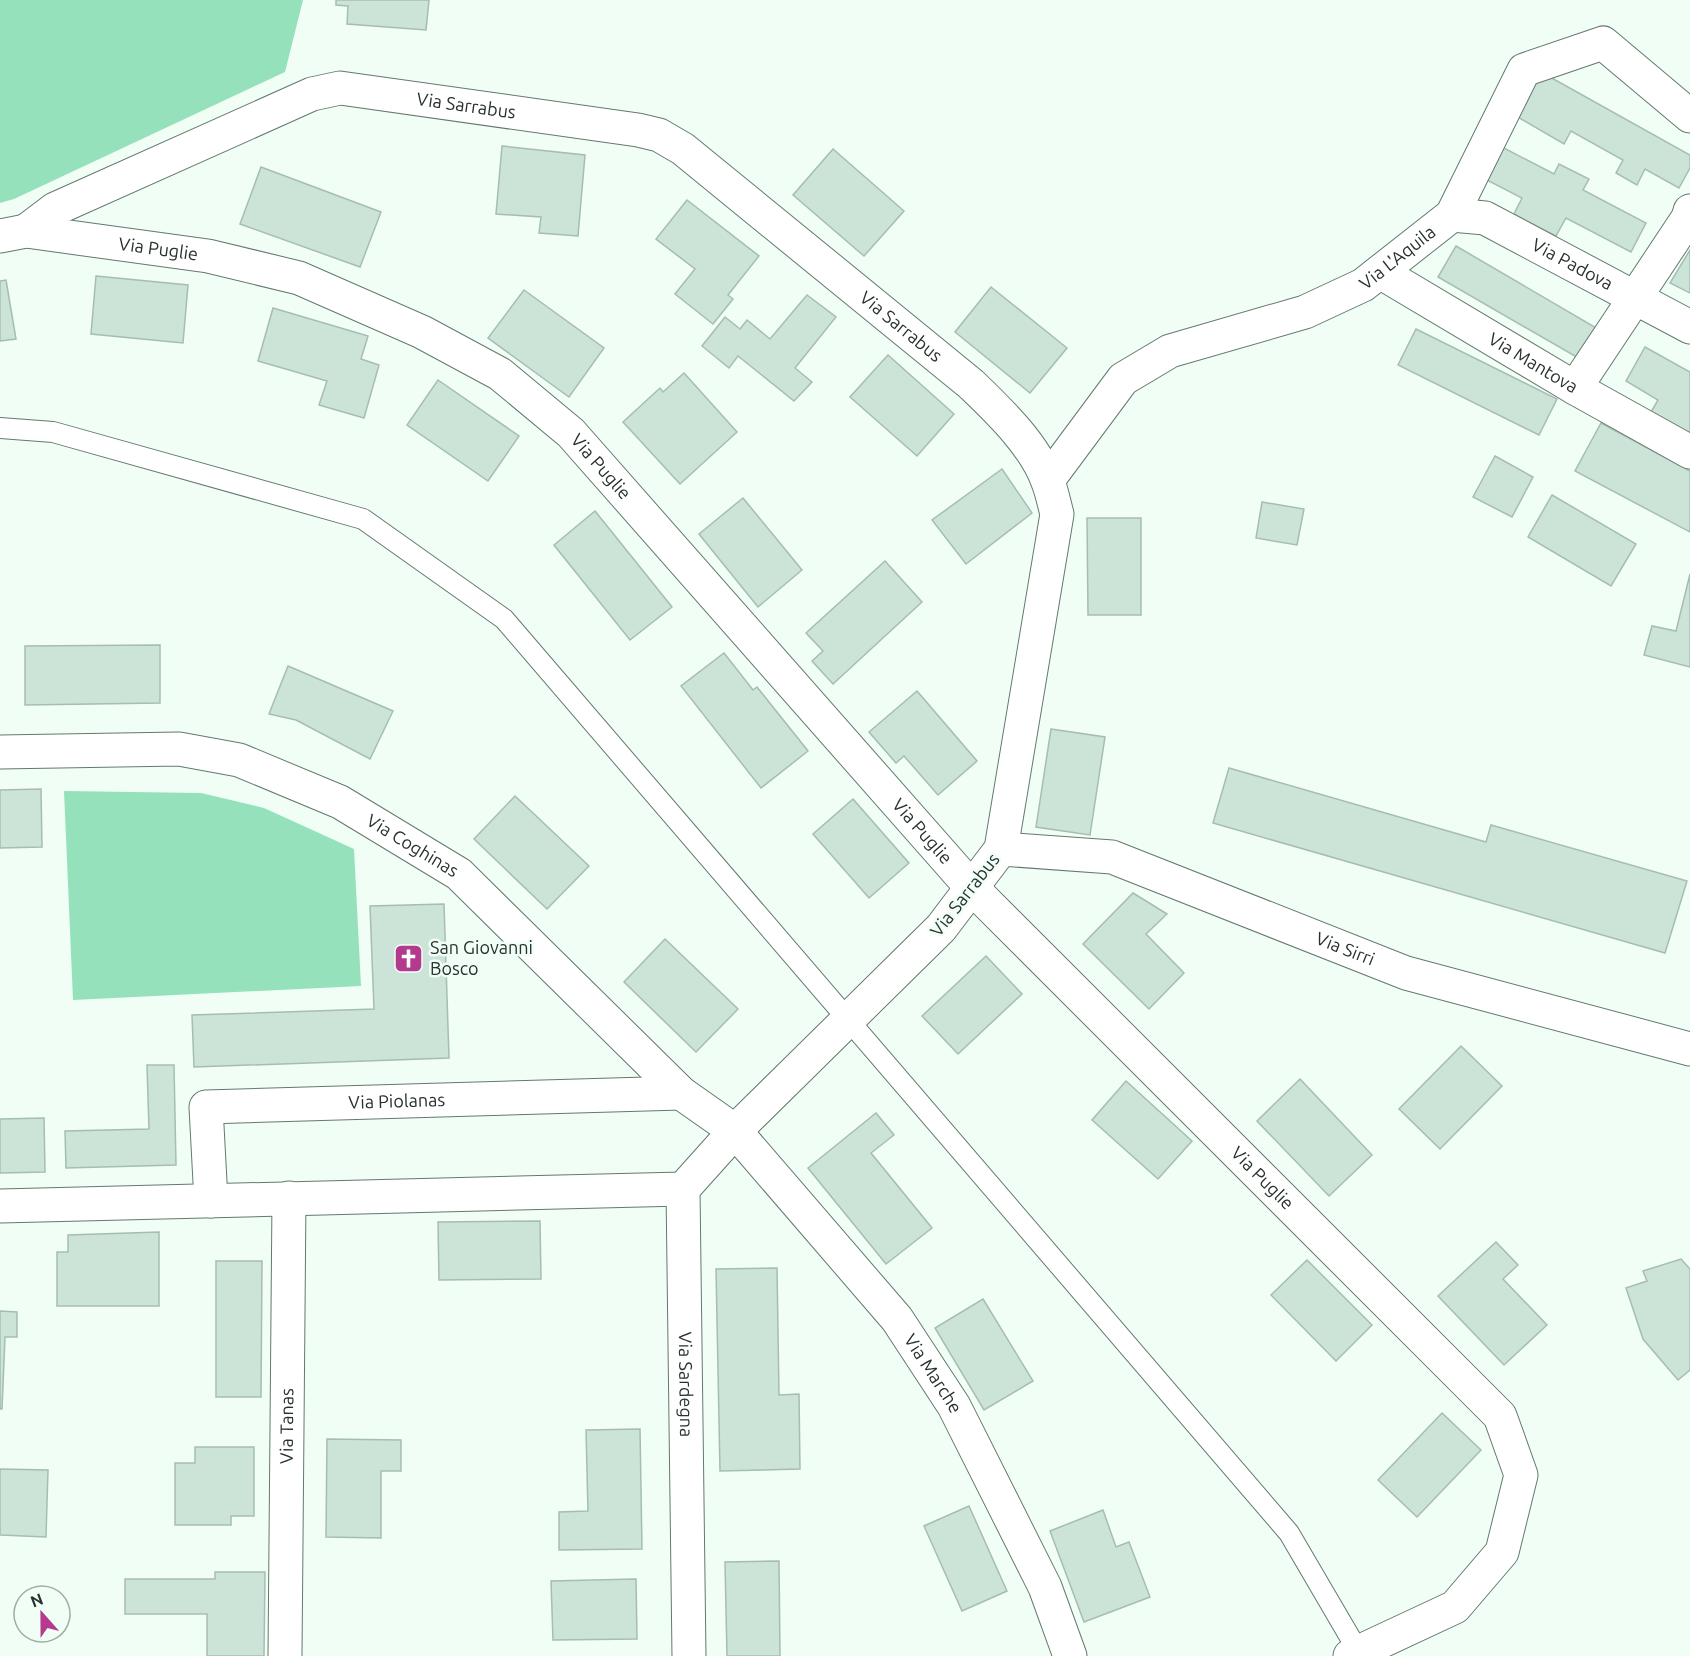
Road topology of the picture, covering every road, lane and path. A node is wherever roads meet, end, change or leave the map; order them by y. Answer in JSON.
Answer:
{"nodes":[{"id":1,"x":1690,"y":116,"type":"edge"},
{"id":2,"x":1452,"y":215,"type":"junction"},
{"id":3,"x":1689,"y":216,"type":"edge"},
{"id":4,"x":13,"y":234,"type":"edge"},
{"id":5,"x":1380,"y":272,"type":"junction"},
{"id":6,"x":1634,"y":297,"type":"junction"},
{"id":7,"x":1690,"y":327,"type":"edge"},
{"id":8,"x":1575,"y":388,"type":"junction"},
{"id":9,"x":0,"y":428,"type":"edge"},
{"id":10,"x":1690,"y":452,"type":"edge"},
{"id":11,"x":1048,"y":480,"type":"junction"},
{"id":12,"x":0,"y":752,"type":"edge"},
{"id":13,"x":1001,"y":849,"type":"junction"},
{"id":14,"x":972,"y":888,"type":"junction"},
{"id":15,"x":849,"y":1019,"type":"junction"},
{"id":16,"x":1690,"y":1049,"type":"edge"},
{"id":17,"x":681,"y":1093,"type":"junction"},
{"id":18,"x":735,"y":1131,"type":"junction"},
{"id":19,"x":683,"y":1189,"type":"junction"},
{"id":20,"x":289,"y":1198,"type":"junction"},
{"id":21,"x":211,"y":1201,"type":"junction"},
{"id":22,"x":0,"y":1206,"type":"edge"},
{"id":23,"x":1357,"y":1655,"type":"edge"},
{"id":24,"x":285,"y":1656,"type":"edge"},
{"id":25,"x":689,"y":1656,"type":"edge"},
{"id":26,"x":1070,"y":1656,"type":"edge"}],
"edges":[{"from":1,"to":2,"type":"street","name":"Via L'Aquila"},
{"from":2,"to":5,"type":"street","name":"Via L'Aquila"},
{"from":2,"to":6,"type":"street","name":"Via Padova"},
{"from":3,"to":6,"type":"street"},
{"from":4,"to":11,"type":"street","name":"Via Sarrabus"},
{"from":4,"to":14,"type":"street","name":"Via Puglie"},
{"from":5,"to":8,"type":"street","name":"Via Mantova"},
{"from":5,"to":11,"type":"street","name":"Via L'Aquila"},
{"from":6,"to":7,"type":"street","name":"Via Padova"},
{"from":6,"to":8,"type":"street"},
{"from":8,"to":10,"type":"street","name":"Via Mantova"},
{"from":9,"to":15,"type":"lane"},
{"from":11,"to":13,"type":"street","name":"Via Sarrabus"},
{"from":12,"to":17,"type":"street","name":"Via Coghinas"},
{"from":13,"to":14,"type":"street","name":"Via Sarrabus"},
{"from":13,"to":16,"type":"street","name":"Via Sirri"},
{"from":14,"to":15,"type":"street","name":"Via Sarrabus"},
{"from":14,"to":23,"type":"street","name":"Via Puglie"},
{"from":15,"to":18,"type":"street","name":"Via Sarrabus"},
{"from":15,"to":23,"type":"lane"},
{"from":17,"to":18,"type":"street","name":"Via Coghinas"},
{"from":17,"to":21,"type":"street","name":"Via Piolanas"},
{"from":18,"to":19,"type":"street"},
{"from":18,"to":26,"type":"street","name":"Via Marche"},
{"from":19,"to":20,"type":"street"},
{"from":19,"to":25,"type":"street","name":"Via Sardegna"},
{"from":20,"to":21,"type":"street"},
{"from":20,"to":24,"type":"street","name":"Via Tanas"},
{"from":21,"to":22,"type":"street"}]}
